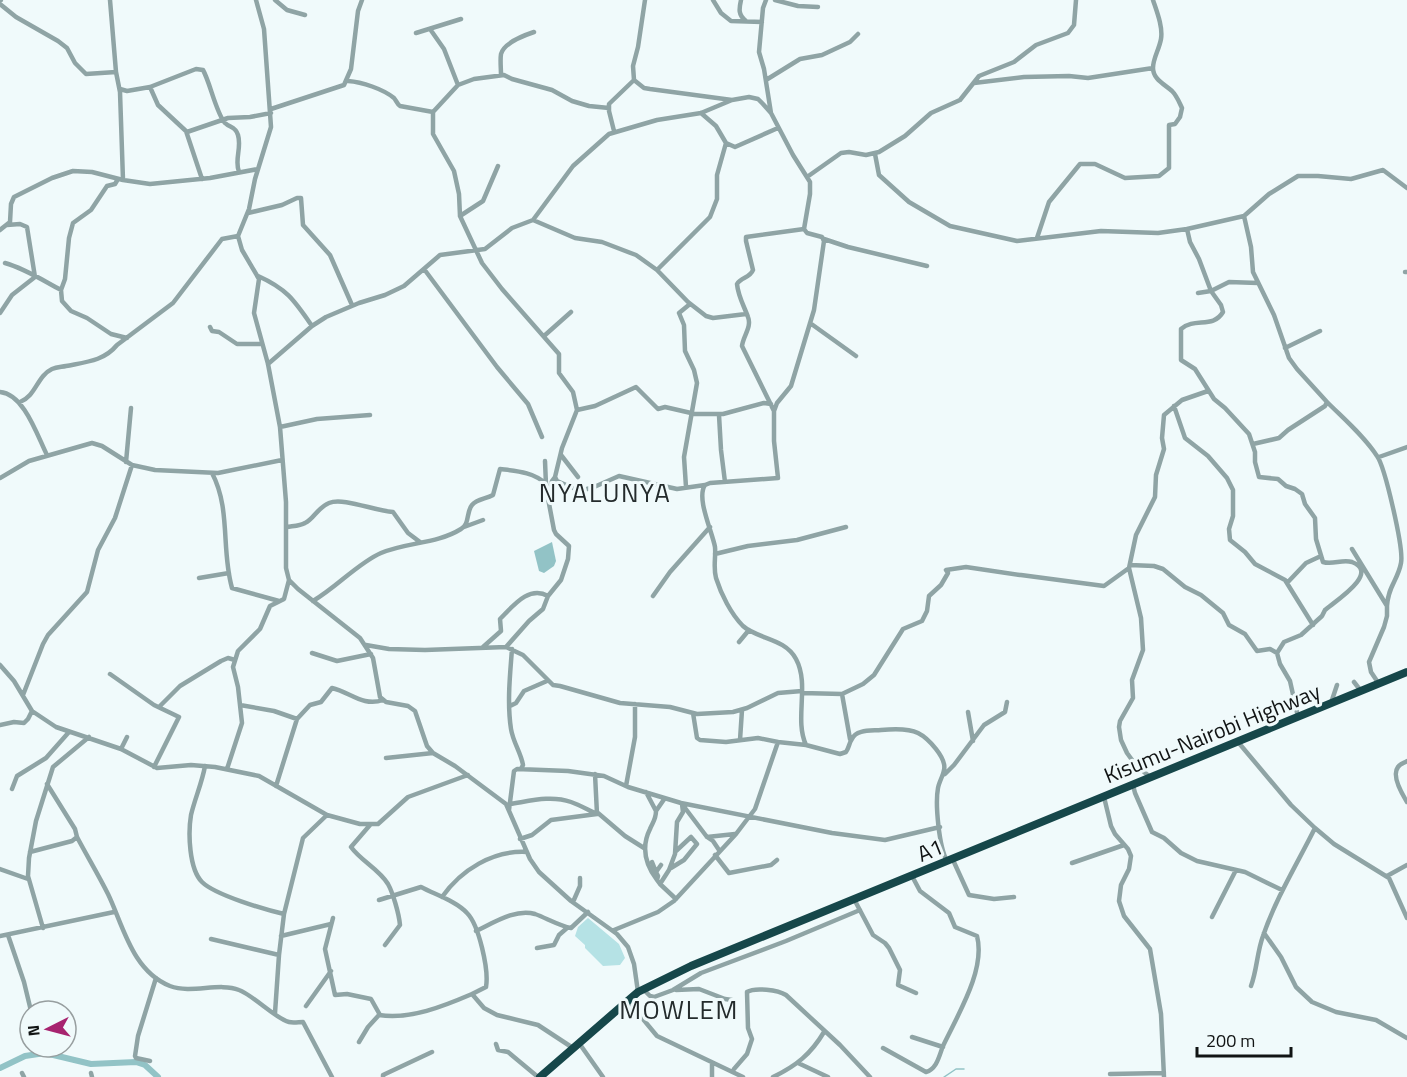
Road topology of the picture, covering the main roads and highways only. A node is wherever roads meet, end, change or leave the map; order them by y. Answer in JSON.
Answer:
{"nodes":[{"id":1,"x":1407,"y":672,"type":"edge"},
{"id":2,"x":1020,"y":832,"type":"joint"},
{"id":3,"x":539,"y":1077,"type":"edge"}],
"edges":[{"from":1,"to":2,"type":"highway","name":"Kisumu-Nairobi Highway","number":"A1"},
{"from":2,"to":3,"type":"highway","name":"A1","number":"A1"}]}
